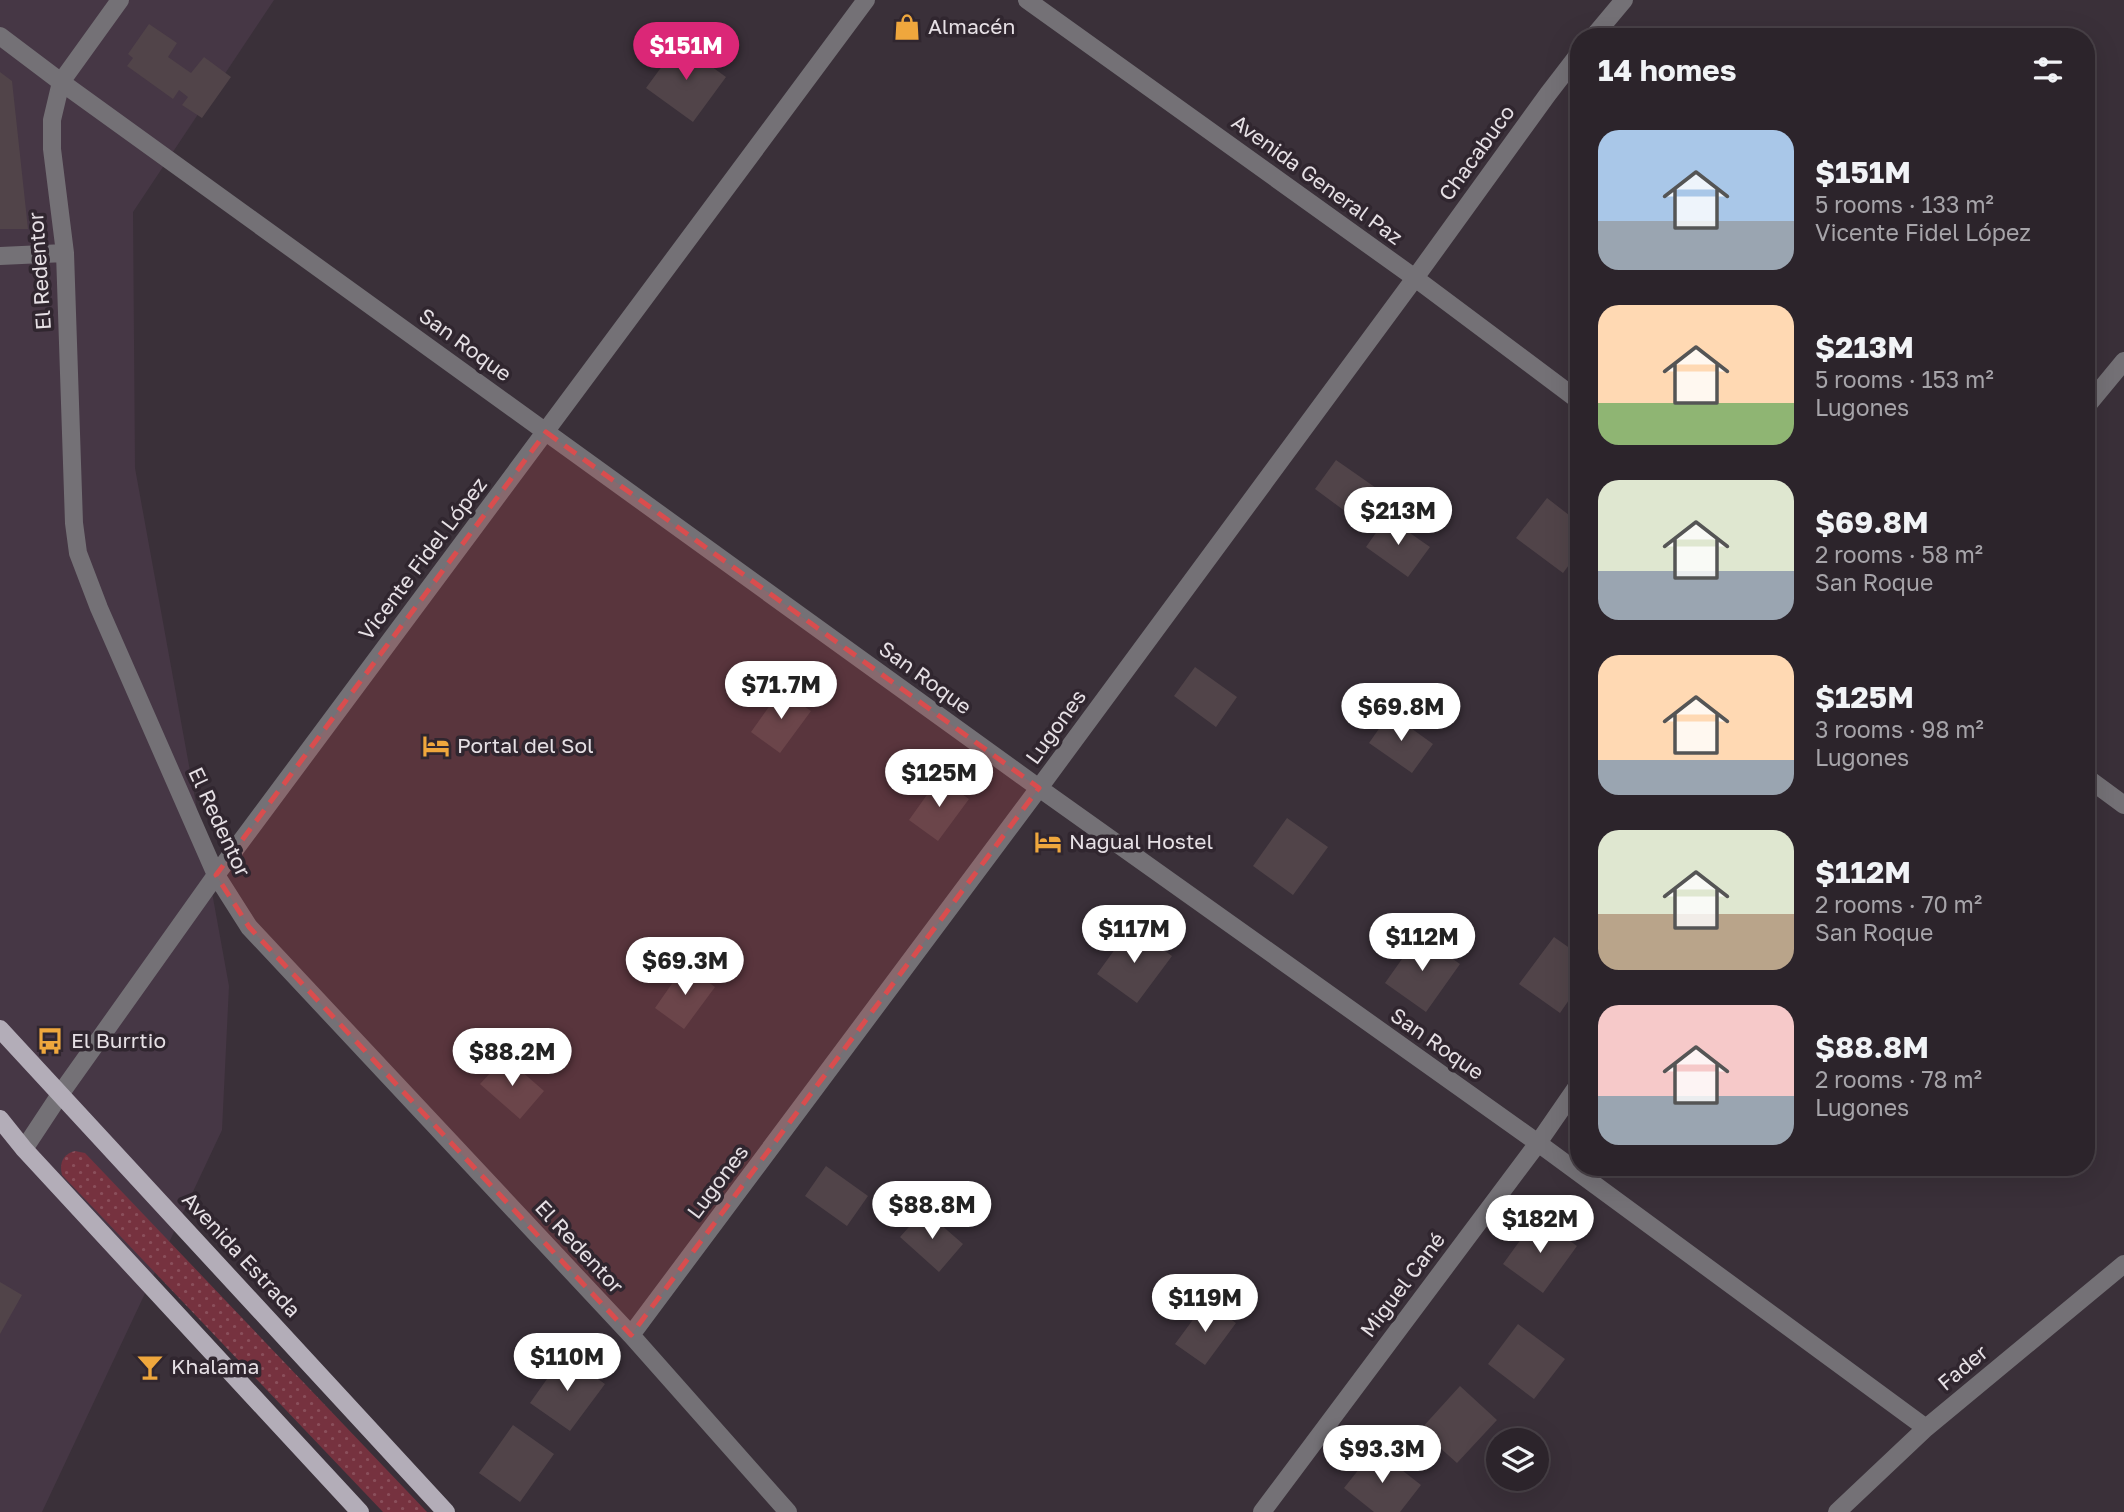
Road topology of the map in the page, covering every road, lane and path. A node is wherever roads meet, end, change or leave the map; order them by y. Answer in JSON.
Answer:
{"nodes":[{"id":1,"x":120,"y":0,"type":"edge"},
{"id":2,"x":866,"y":0,"type":"edge"},
{"id":3,"x":1027,"y":0,"type":"edge"},
{"id":4,"x":1624,"y":0,"type":"edge"},
{"id":5,"x":1601,"y":28,"type":"edge"},
{"id":6,"x":0,"y":36,"type":"edge"},
{"id":7,"x":1570,"y":65,"type":"edge"},
{"id":8,"x":61,"y":82,"type":"junction"},
{"id":9,"x":65,"y":253,"type":"junction"},
{"id":10,"x":0,"y":256,"type":"edge"},
{"id":11,"x":1415,"y":278,"type":"junction"},
{"id":12,"x":2124,"y":362,"type":"edge"},
{"id":13,"x":1570,"y":394,"type":"edge"},
{"id":14,"x":2095,"y":396,"type":"edge"},
{"id":15,"x":546,"y":432,"type":"junction"},
{"id":16,"x":2095,"y":784,"type":"edge"},
{"id":17,"x":1039,"y":788,"type":"junction"},
{"id":18,"x":2124,"y":805,"type":"edge"},
{"id":19,"x":216,"y":875,"type":"junction"},
{"id":20,"x":0,"y":1029,"type":"edge"},
{"id":21,"x":61,"y":1093,"type":"junction"},
{"id":22,"x":1570,"y":1097,"type":"edge"},
{"id":23,"x":0,"y":1119,"type":"edge"},
{"id":24,"x":1538,"y":1143,"type":"junction"},
{"id":25,"x":24,"y":1149,"type":"junction"},
{"id":26,"x":1570,"y":1167,"type":"edge"},
{"id":27,"x":1583,"y":1176,"type":"edge"},
{"id":28,"x":2124,"y":1264,"type":"edge"},
{"id":29,"x":631,"y":1335,"type":"junction"},
{"id":30,"x":1926,"y":1428,"type":"junction"},
{"id":31,"x":360,"y":1512,"type":"edge"},
{"id":32,"x":446,"y":1512,"type":"edge"},
{"id":33,"x":788,"y":1512,"type":"edge"},
{"id":34,"x":1262,"y":1512,"type":"edge"},
{"id":35,"x":1837,"y":1512,"type":"edge"}],
"edges":[{"from":1,"to":8,"type":"street"},
{"from":2,"to":15,"type":"street","name":"Vicente Fidel López"},
{"from":3,"to":11,"type":"street","name":"Avenida General Paz"},
{"from":4,"to":5,"type":"street"},
{"from":6,"to":8,"type":"street","name":"San Roque"},
{"from":7,"to":11,"type":"street","name":"Chacabuco"},
{"from":8,"to":9,"type":"street","name":"El Redentor"},
{"from":8,"to":15,"type":"street","name":"San Roque"},
{"from":9,"to":10,"type":"street"},
{"from":9,"to":19,"type":"street","name":"El Redentor"},
{"from":11,"to":13,"type":"street","name":"Avenida General Paz"},
{"from":11,"to":17,"type":"street","name":"Lugones"},
{"from":12,"to":14,"type":"street"},
{"from":15,"to":17,"type":"street","name":"San Roque"},
{"from":15,"to":19,"type":"street","name":"Vicente Fidel López"},
{"from":16,"to":18,"type":"street"},
{"from":17,"to":24,"type":"street","name":"San Roque"},
{"from":17,"to":29,"type":"street","name":"Lugones"},
{"from":19,"to":21,"type":"street","name":"Vicente Fidel López"},
{"from":19,"to":29,"type":"street","name":"El Redentor"},
{"from":20,"to":21,"type":"main road","name":"Avenida Estrada"},
{"from":21,"to":25,"type":"street","name":"Vicente Fidel López"},
{"from":21,"to":32,"type":"main road","name":"Avenida Estrada"},
{"from":22,"to":24,"type":"street","name":"Miguel Cané"},
{"from":23,"to":25,"type":"main road"},
{"from":24,"to":26,"type":"street","name":"San Roque"},
{"from":24,"to":34,"type":"street","name":"Miguel Cané"},
{"from":25,"to":31,"type":"main road"},
{"from":27,"to":30,"type":"street","name":"San Roque"},
{"from":28,"to":30,"type":"street","name":"Fader"},
{"from":29,"to":33,"type":"street","name":"El Redentor"},
{"from":30,"to":35,"type":"street","name":"Fader"}]}
